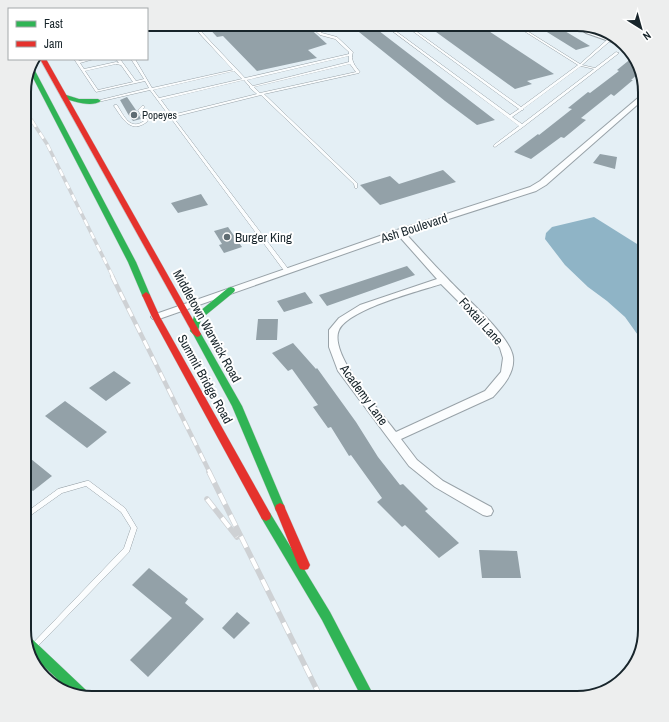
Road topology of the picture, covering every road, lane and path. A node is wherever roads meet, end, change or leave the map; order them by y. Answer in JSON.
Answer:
{"nodes":[{"id":1,"x":199,"y":31,"type":"edge"},
{"id":2,"x":318,"y":31,"type":"edge"},
{"id":3,"x":393,"y":31,"type":"edge"},
{"id":4,"x":414,"y":31,"type":"edge"},
{"id":5,"x":526,"y":31,"type":"edge"},
{"id":6,"x":589,"y":32,"type":"edge"},
{"id":7,"x":608,"y":40,"type":"joint"},
{"id":8,"x":617,"y":53,"type":"dead end"},
{"id":9,"x":350,"y":55,"type":"junction"},
{"id":10,"x":44,"y":60,"type":"edge"},
{"id":11,"x":77,"y":60,"type":"edge"},
{"id":12,"x":119,"y":60,"type":"edge"},
{"id":13,"x":134,"y":60,"type":"edge"},
{"id":14,"x":351,"y":63,"type":"junction"},
{"id":15,"x":122,"y":64,"type":"junction"},
{"id":16,"x":580,"y":64,"type":"junction"},
{"id":17,"x":596,"y":69,"type":"junction"},
{"id":18,"x":235,"y":70,"type":"junction"},
{"id":19,"x":84,"y":71,"type":"junction"},
{"id":20,"x":34,"y":74,"type":"edge"},
{"id":21,"x":244,"y":79,"type":"junction"},
{"id":22,"x":146,"y":80,"type":"junction"},
{"id":23,"x":135,"y":82,"type":"junction"},
{"id":24,"x":251,"y":87,"type":"junction"},
{"id":25,"x":151,"y":89,"type":"junction"},
{"id":26,"x":260,"y":94,"type":"junction"},
{"id":27,"x":63,"y":96,"type":"junction"},
{"id":28,"x":159,"y":99,"type":"junction"},
{"id":29,"x":638,"y":100,"type":"edge"},
{"id":30,"x":98,"y":101,"type":"junction"},
{"id":31,"x":116,"y":106,"type":"dead end"},
{"id":32,"x":143,"y":107,"type":"dead end"},
{"id":33,"x":522,"y":108,"type":"junction"},
{"id":34,"x":172,"y":116,"type":"junction"},
{"id":35,"x":75,"y":118,"type":"junction"},
{"id":36,"x":510,"y":118,"type":"junction"},
{"id":37,"x":522,"y":126,"type":"junction"},
{"id":38,"x":495,"y":146,"type":"dead end"},
{"id":39,"x":356,"y":187,"type":"dead end"},
{"id":40,"x":400,"y":232,"type":"junction"},
{"id":41,"x":287,"y":271,"type":"junction"},
{"id":42,"x":443,"y":280,"type":"junction"},
{"id":43,"x":231,"y":290,"type":"junction"},
{"id":44,"x":181,"y":307,"type":"junction"},
{"id":45,"x":156,"y":317,"type":"junction"},
{"id":46,"x":194,"y":331,"type":"junction"},
{"id":47,"x":394,"y":437,"type":"junction"},
{"id":48,"x":487,"y":511,"type":"dead end"},
{"id":49,"x":31,"y":512,"type":"edge"},
{"id":50,"x":326,"y":616,"type":"junction"},
{"id":51,"x":33,"y":643,"type":"edge"},
{"id":52,"x":34,"y":650,"type":"edge"},
{"id":53,"x":77,"y":689,"type":"edge"},
{"id":54,"x":365,"y":691,"type":"edge"}],
"edges":[{"from":1,"to":18,"type":"lane"},
{"from":2,"to":9,"type":"lane"},
{"from":3,"to":36,"type":"lane"},
{"from":4,"to":33,"type":"lane"},
{"from":5,"to":16,"type":"lane"},
{"from":6,"to":7,"type":"street"},
{"from":7,"to":16,"type":"lane"},
{"from":8,"to":17,"type":"lane"},
{"from":9,"to":14,"type":"lane"},
{"from":9,"to":21,"type":"lane"},
{"from":10,"to":27,"type":"main road","name":"Middletown Warwick Road"},
{"from":11,"to":19,"type":"lane"},
{"from":12,"to":15,"type":"lane"},
{"from":13,"to":22,"type":"lane"},
{"from":14,"to":24,"type":"lane"},
{"from":14,"to":26,"type":"lane"},
{"from":15,"to":19,"type":"lane"},
{"from":15,"to":23,"type":"lane"},
{"from":16,"to":17,"type":"lane"},
{"from":16,"to":33,"type":"lane"},
{"from":17,"to":37,"type":"lane"},
{"from":18,"to":21,"type":"lane"},
{"from":18,"to":25,"type":"lane"},
{"from":19,"to":23,"type":"lane"},
{"from":20,"to":45,"type":"main road","name":"Summit Bridge Road"},
{"from":21,"to":24,"type":"lane"},
{"from":21,"to":28,"type":"lane"},
{"from":22,"to":23,"type":"lane"},
{"from":22,"to":25,"type":"lane"},
{"from":24,"to":26,"type":"lane"},
{"from":25,"to":28,"type":"lane"},
{"from":25,"to":30,"type":"lane"},
{"from":26,"to":34,"type":"lane"},
{"from":26,"to":39,"type":"lane"},
{"from":27,"to":30,"type":"main road"},
{"from":27,"to":35,"type":"main road","name":"Middletown Warwick Road"},
{"from":28,"to":34,"type":"lane"},
{"from":29,"to":40,"type":"street","name":"Ash Boulevard"},
{"from":30,"to":35,"type":"main road"},
{"from":31,"to":32,"type":"lane"},
{"from":33,"to":36,"type":"lane"},
{"from":34,"to":41,"type":"lane"},
{"from":35,"to":44,"type":"main road","name":"Middletown Warwick Road"},
{"from":36,"to":37,"type":"lane"},
{"from":37,"to":38,"type":"lane"},
{"from":40,"to":41,"type":"street","name":"Ash Boulevard"},
{"from":40,"to":42,"type":"street","name":"Foxtail Lane"},
{"from":41,"to":43,"type":"street","name":"Ash Boulevard"},
{"from":42,"to":47,"type":"street","name":"Academy Lane"},
{"from":42,"to":47,"type":"street","name":"Foxtail Lane"},
{"from":43,"to":44,"type":"street","name":"Ash Boulevard"},
{"from":43,"to":46,"type":"main road"},
{"from":44,"to":45,"type":"street","name":"Ash Boulevard"},
{"from":44,"to":46,"type":"main road","name":"Middletown Warwick Road"},
{"from":45,"to":50,"type":"main road","name":"Summit Bridge Road"},
{"from":46,"to":50,"type":"main road","name":"Middletown Warwick Road"},
{"from":47,"to":48,"type":"street","name":"Academy Lane"},
{"from":49,"to":51,"type":"lane"},
{"from":50,"to":54,"type":"main road","name":"Summit Bridge Road"},
{"from":52,"to":53,"type":"main road"}]}
